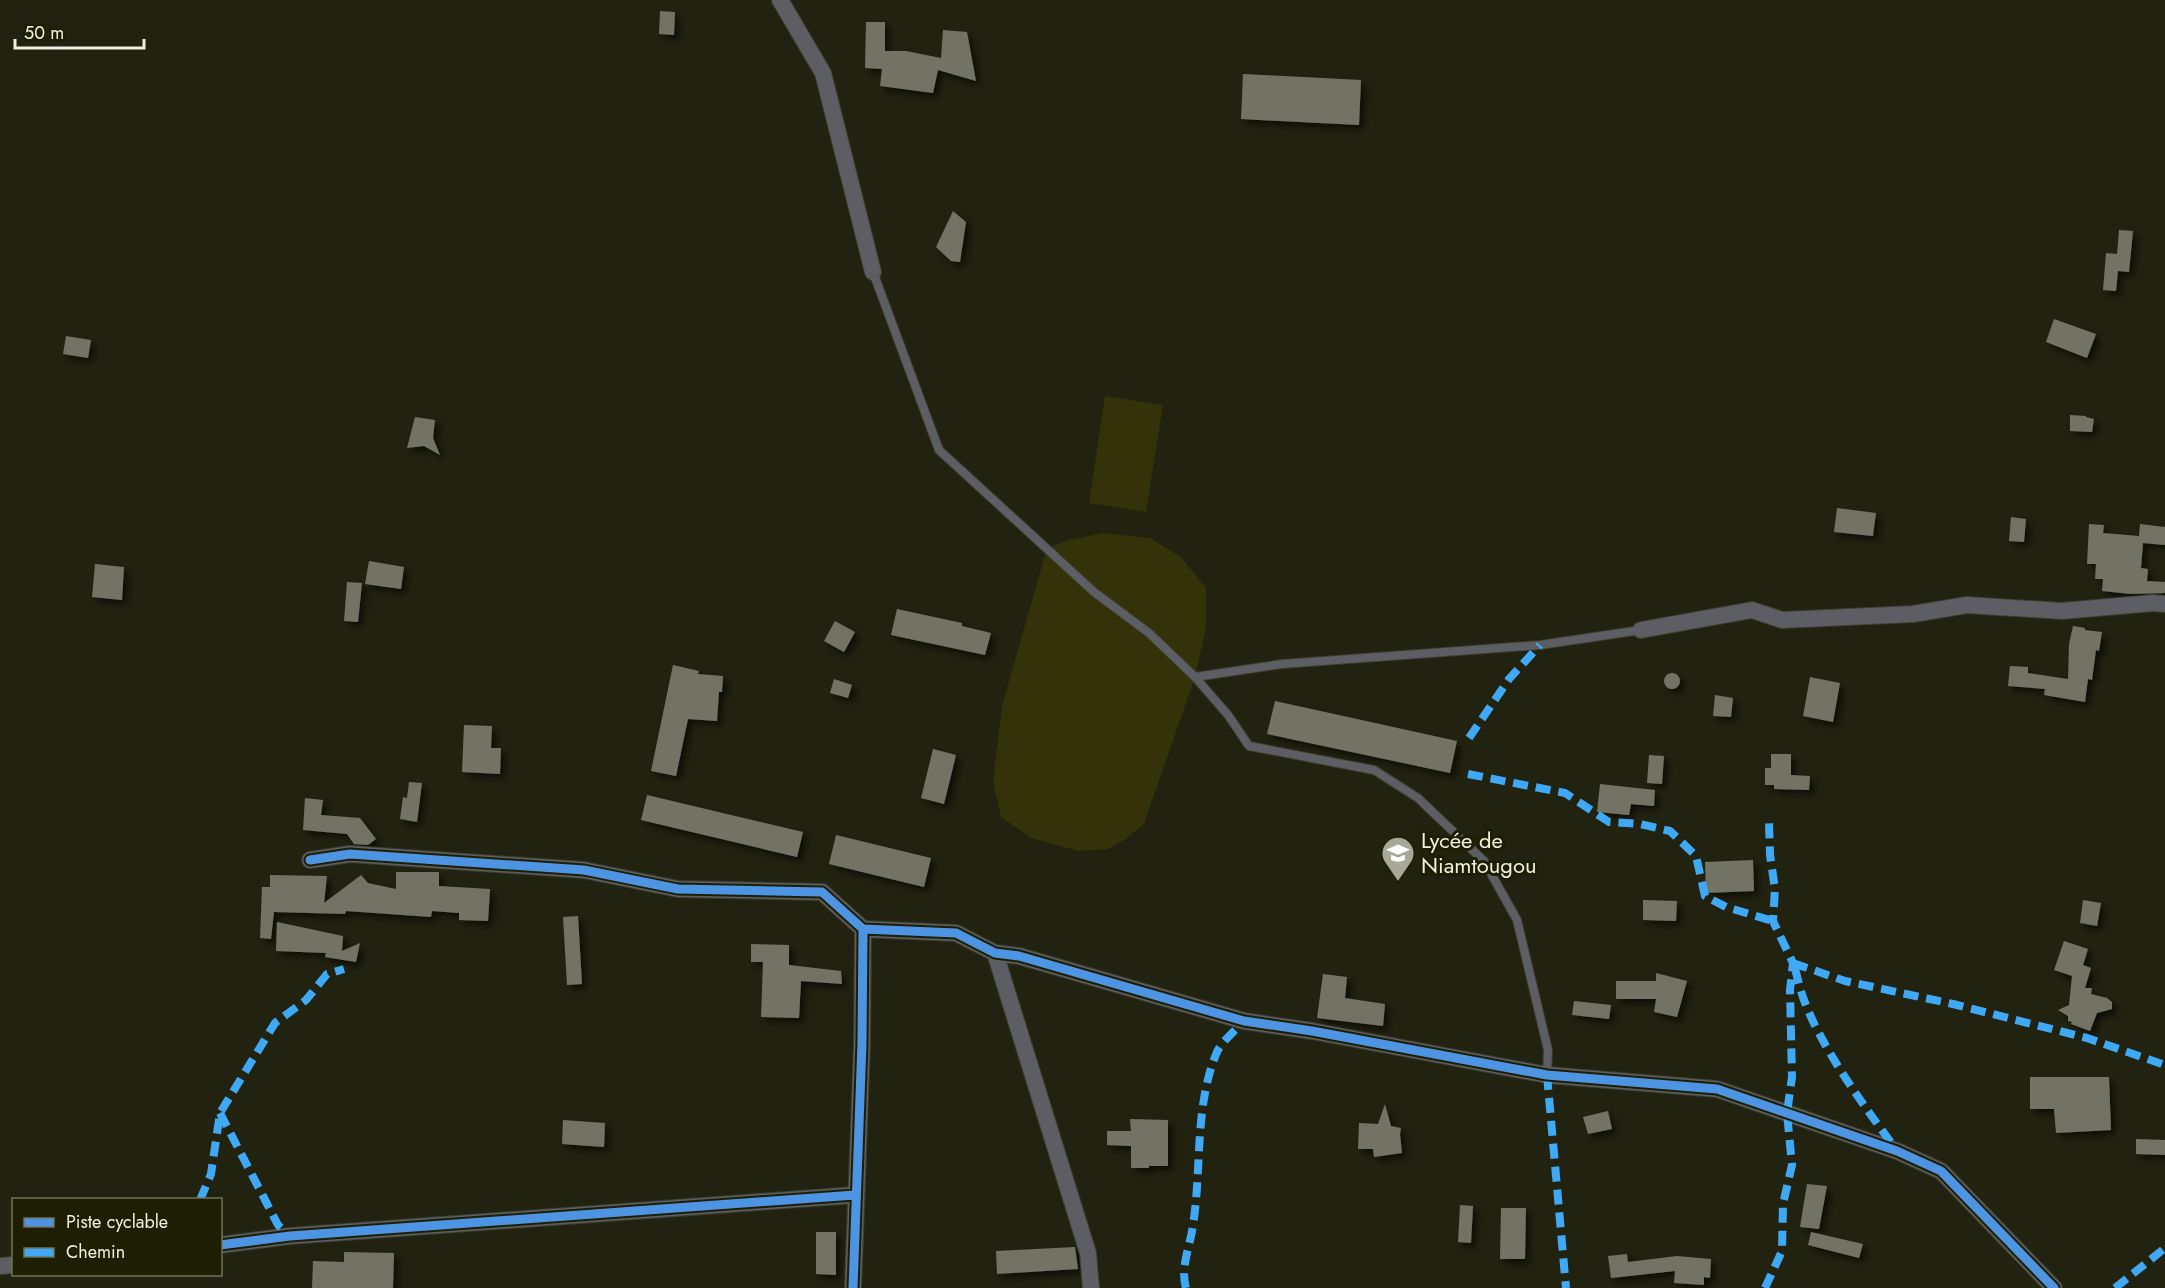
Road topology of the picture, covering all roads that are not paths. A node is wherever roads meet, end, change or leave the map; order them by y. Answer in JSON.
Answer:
{"nodes":[{"id":1,"x":780,"y":0,"type":"edge"},
{"id":2,"x":873,"y":272,"type":"joint"},
{"id":3,"x":2165,"y":604,"type":"edge"},
{"id":4,"x":1641,"y":630,"type":"joint"},
{"id":5,"x":1195,"y":677,"type":"junction"},
{"id":6,"x":310,"y":860,"type":"dead end"},
{"id":7,"x":863,"y":929,"type":"junction"},
{"id":8,"x":995,"y":953,"type":"junction"},
{"id":9,"x":1547,"y":1075,"type":"junction"},
{"id":10,"x":855,"y":1195,"type":"junction"},
{"id":11,"x":222,"y":1245,"type":"edge"},
{"id":12,"x":853,"y":1288,"type":"edge"},
{"id":13,"x":1091,"y":1288,"type":"edge"},
{"id":14,"x":2054,"y":1288,"type":"edge"}],
"edges":[{"from":1,"to":2,"type":"street"},
{"from":2,"to":5,"type":"lane"},
{"from":3,"to":4,"type":"street"},
{"from":4,"to":5,"type":"lane"},
{"from":5,"to":9,"type":"lane"},
{"from":6,"to":7,"type":"street"},
{"from":7,"to":8,"type":"street"},
{"from":7,"to":10,"type":"street"},
{"from":8,"to":9,"type":"street"},
{"from":8,"to":13,"type":"street"},
{"from":9,"to":14,"type":"street"},
{"from":10,"to":11,"type":"street"},
{"from":10,"to":12,"type":"street"}]}
